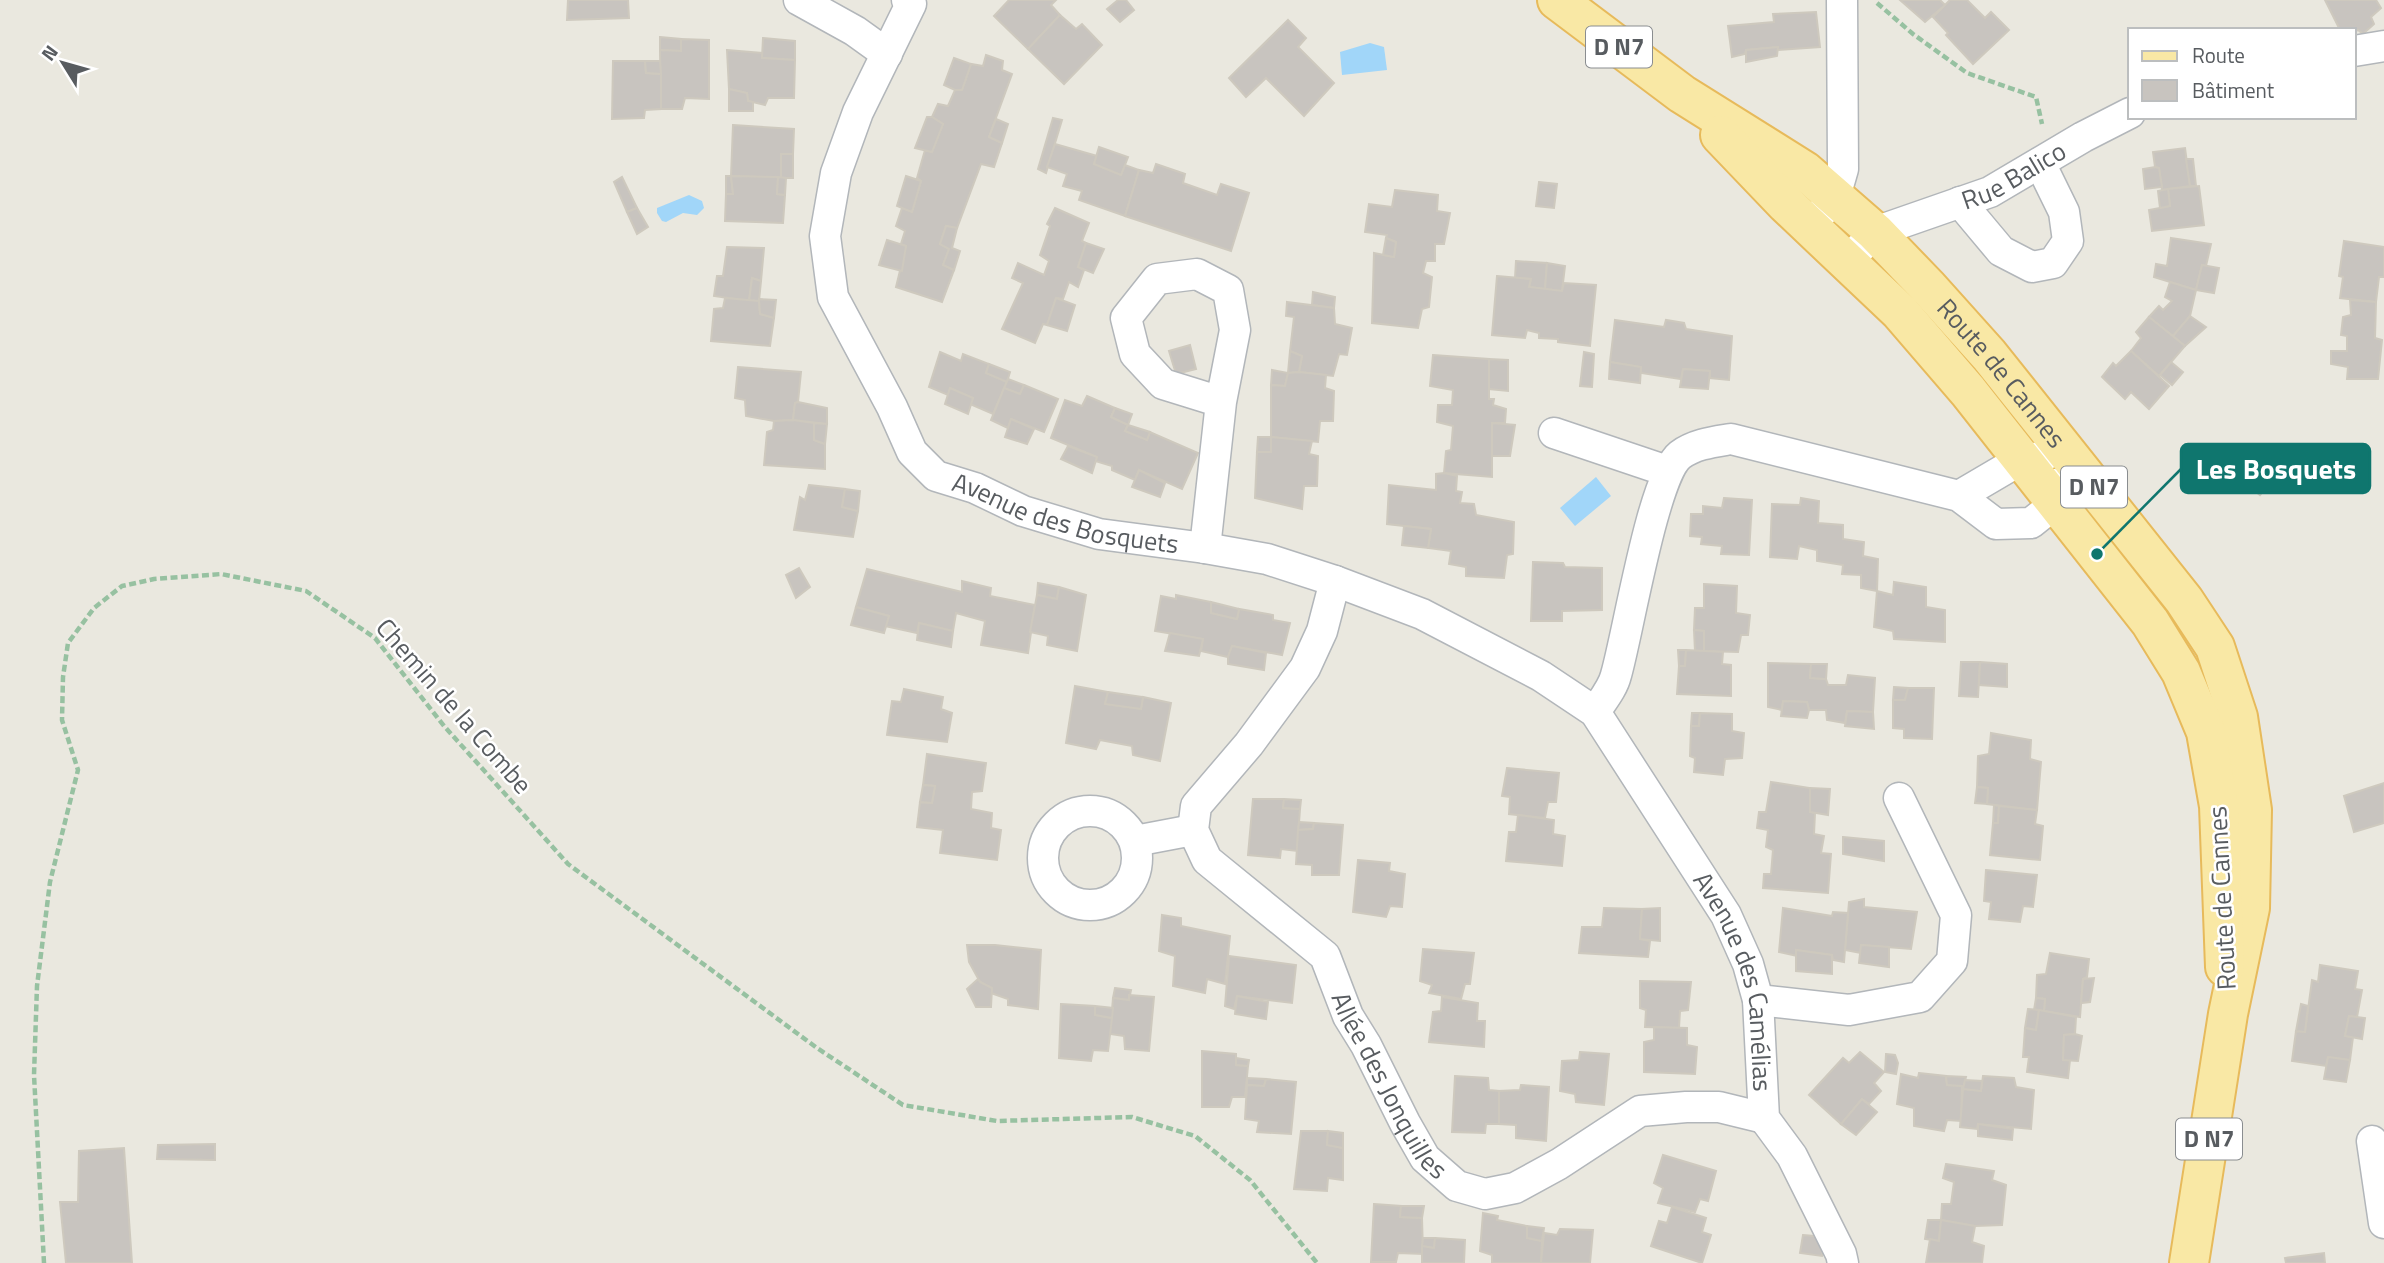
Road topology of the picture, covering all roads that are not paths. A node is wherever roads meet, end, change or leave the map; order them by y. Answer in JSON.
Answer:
{"nodes":[{"id":1,"x":799,"y":0,"type":"edge"},
{"id":2,"x":1557,"y":0,"type":"edge"},
{"id":3,"x":1842,"y":0,"type":"edge"},
{"id":4,"x":909,"y":2,"type":"edge"},
{"id":5,"x":2384,"y":46,"type":"edge"},
{"id":6,"x":2356,"y":51,"type":"edge"},
{"id":7,"x":887,"y":54,"type":"junction"},
{"id":8,"x":1682,"y":94,"type":"junction"},
{"id":9,"x":2128,"y":114,"type":"edge"},
{"id":10,"x":2040,"y":163,"type":"junction"},
{"id":11,"x":1835,"y":197,"type":"junction"},
{"id":12,"x":1960,"y":202,"type":"junction"},
{"id":13,"x":1810,"y":227,"type":"junction"},
{"id":14,"x":1882,"y":229,"type":"junction"},
{"id":15,"x":1847,"y":262,"type":"junction"},
{"id":16,"x":2012,"y":384,"type":"junction"},
{"id":17,"x":1221,"y":402,"type":"junction"},
{"id":18,"x":1554,"y":433,"type":"dead end"},
{"id":19,"x":2036,"y":458,"type":"junction"},
{"id":20,"x":1667,"y":471,"type":"junction"},
{"id":21,"x":1959,"y":496,"type":"junction"},
{"id":22,"x":2056,"y":503,"type":"junction"},
{"id":23,"x":1205,"y":548,"type":"junction"},
{"id":24,"x":1335,"y":581,"type":"junction"},
{"id":25,"x":2184,"y":600,"type":"junction"},
{"id":26,"x":1595,"y":712,"type":"junction"},
{"id":27,"x":1899,"y":798,"type":"dead end"},
{"id":28,"x":1193,"y":830,"type":"junction"},
{"id":29,"x":1135,"y":841,"type":"dead end"},
{"id":30,"x":1758,"y":1000,"type":"junction"},
{"id":31,"x":2228,"y":1014,"type":"junction"},
{"id":32,"x":1764,"y":1118,"type":"junction"},
{"id":33,"x":2372,"y":1141,"type":"dead end"},
{"id":34,"x":2384,"y":1223,"type":"edge"},
{"id":35,"x":1843,"y":1263,"type":"edge"},
{"id":36,"x":2189,"y":1263,"type":"edge"}],
"edges":[{"from":1,"to":7,"type":"street"},
{"from":2,"to":8,"type":"main road","name":"Route de Cannes","number":"D N7"},
{"from":3,"to":11,"type":"street"},
{"from":4,"to":7,"type":"street","name":"Avenue des Bosquets"},
{"from":5,"to":6,"type":"street"},
{"from":7,"to":23,"type":"street","name":"Avenue des Bosquets"},
{"from":8,"to":11,"type":"main road","name":"Route de Cannes","number":"D N7"},
{"from":8,"to":13,"type":"main road","name":"Route de Cannes","number":"D N7"},
{"from":9,"to":10,"type":"street","name":"Rue Balico"},
{"from":10,"to":12,"type":"street","name":"Rue Balico"},
{"from":10,"to":12,"type":"street"},
{"from":11,"to":13,"type":"street"},
{"from":11,"to":14,"type":"main road","name":"Route de Cannes","number":"D N7"},
{"from":12,"to":14,"type":"street","name":"Rue Balico"},
{"from":13,"to":15,"type":"main road","name":"Route de Cannes","number":"D N7"},
{"from":14,"to":15,"type":"street"},
{"from":14,"to":16,"type":"main road","name":"Route de Cannes","number":"D N7"},
{"from":15,"to":19,"type":"main road","name":"Route de Cannes","number":"D N7"},
{"from":16,"to":19,"type":"street"},
{"from":16,"to":25,"type":"main road","name":"Route de Cannes","number":"D N7"},
{"from":17,"to":17,"type":"street"},
{"from":17,"to":23,"type":"street"},
{"from":18,"to":20,"type":"street"},
{"from":19,"to":21,"type":"street"},
{"from":19,"to":22,"type":"main road","name":"Route de Cannes","number":"D N7"},
{"from":19,"to":25,"type":"street"},
{"from":20,"to":21,"type":"street"},
{"from":20,"to":26,"type":"street"},
{"from":21,"to":22,"type":"street"},
{"from":22,"to":31,"type":"main road","name":"Route de Cannes","number":"D N7"},
{"from":23,"to":24,"type":"street","name":"Avenue des Bosquets"},
{"from":24,"to":26,"type":"street","name":"Avenue des Bosquets"},
{"from":24,"to":28,"type":"street"},
{"from":25,"to":31,"type":"main road","name":"Route de Cannes","number":"D N7"},
{"from":26,"to":30,"type":"street","name":"Avenue des Camélias"},
{"from":27,"to":30,"type":"street"},
{"from":28,"to":29,"type":"street"},
{"from":28,"to":32,"type":"street","name":"Allée des Jonquilles"},
{"from":30,"to":32,"type":"street","name":"Avenue des Camélias"},
{"from":31,"to":36,"type":"main road","name":"Route de Cannes","number":"D N7"},
{"from":32,"to":35,"type":"street","name":"Avenue des Camélias"},
{"from":33,"to":34,"type":"street"}]}
